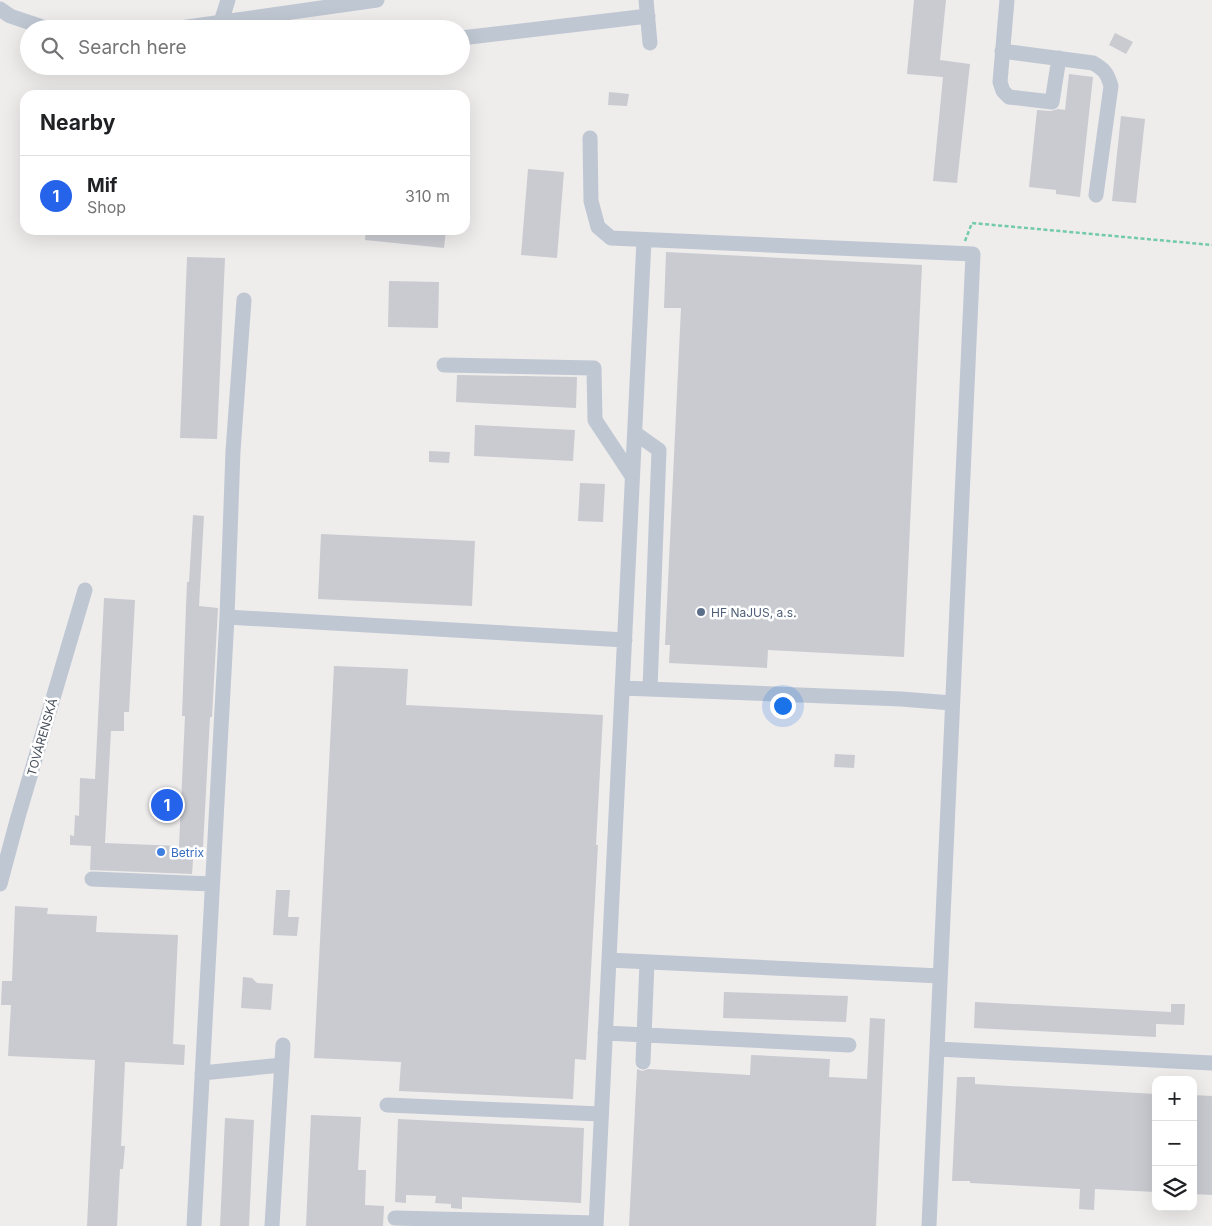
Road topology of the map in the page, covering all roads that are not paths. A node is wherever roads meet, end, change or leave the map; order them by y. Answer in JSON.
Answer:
{"nodes":[{"id":1,"x":228,"y":0,"type":"edge"},
{"id":2,"x":377,"y":0,"type":"edge"},
{"id":3,"x":646,"y":0,"type":"edge"},
{"id":4,"x":1007,"y":0,"type":"edge"},
{"id":5,"x":0,"y":9,"type":"edge"},
{"id":6,"x":648,"y":16,"type":"junction"},
{"id":7,"x":22,"y":20,"type":"edge"},
{"id":8,"x":222,"y":20,"type":"edge"},
{"id":9,"x":235,"y":20,"type":"edge"},
{"id":10,"x":470,"y":37,"type":"edge"},
{"id":11,"x":650,"y":43,"type":"dead end"},
{"id":12,"x":1002,"y":50,"type":"junction"},
{"id":13,"x":1058,"y":58,"type":"junction"},
{"id":14,"x":590,"y":138,"type":"dead end"},
{"id":15,"x":1096,"y":195,"type":"dead end"},
{"id":16,"x":644,"y":240,"type":"junction"},
{"id":17,"x":244,"y":300,"type":"dead end"},
{"id":18,"x":444,"y":365,"type":"dead end"},
{"id":19,"x":635,"y":433,"type":"junction"},
{"id":20,"x":632,"y":476,"type":"junction"},
{"id":21,"x":85,"y":590,"type":"dead end"},
{"id":22,"x":227,"y":617,"type":"junction"},
{"id":23,"x":625,"y":640,"type":"junction"},
{"id":24,"x":622,"y":688,"type":"junction"},
{"id":25,"x":650,"y":689,"type":"junction"},
{"id":26,"x":952,"y":703,"type":"junction"},
{"id":27,"x":92,"y":879,"type":"dead end"},
{"id":28,"x":0,"y":884,"type":"edge"},
{"id":29,"x":212,"y":884,"type":"junction"},
{"id":30,"x":609,"y":960,"type":"junction"},
{"id":31,"x":647,"y":962,"type":"junction"},
{"id":32,"x":940,"y":976,"type":"junction"},
{"id":33,"x":606,"y":1033,"type":"junction"},
{"id":34,"x":644,"y":1034,"type":"junction"},
{"id":35,"x":849,"y":1045,"type":"dead end"},
{"id":36,"x":283,"y":1046,"type":"dead end"},
{"id":37,"x":937,"y":1049,"type":"junction"},
{"id":38,"x":643,"y":1062,"type":"dead end"},
{"id":39,"x":1212,"y":1063,"type":"edge"},
{"id":40,"x":282,"y":1065,"type":"junction"},
{"id":41,"x":202,"y":1073,"type":"junction"},
{"id":42,"x":387,"y":1105,"type":"dead end"},
{"id":43,"x":602,"y":1114,"type":"junction"},
{"id":44,"x":395,"y":1218,"type":"dead end"},
{"id":45,"x":596,"y":1224,"type":"edge"},
{"id":46,"x":194,"y":1226,"type":"edge"},
{"id":47,"x":272,"y":1226,"type":"edge"},
{"id":48,"x":929,"y":1226,"type":"edge"}],
"edges":[{"from":1,"to":8,"type":"street"},
{"from":2,"to":9,"type":"street"},
{"from":3,"to":6,"type":"street"},
{"from":4,"to":12,"type":"street"},
{"from":5,"to":7,"type":"street"},
{"from":6,"to":10,"type":"street"},
{"from":6,"to":11,"type":"street"},
{"from":12,"to":13,"type":"street"},
{"from":12,"to":13,"type":"street"},
{"from":13,"to":15,"type":"street"},
{"from":14,"to":16,"type":"street"},
{"from":16,"to":19,"type":"street"},
{"from":16,"to":26,"type":"street"},
{"from":17,"to":22,"type":"street"},
{"from":18,"to":20,"type":"street"},
{"from":19,"to":20,"type":"street"},
{"from":19,"to":25,"type":"street"},
{"from":20,"to":23,"type":"street"},
{"from":21,"to":28,"type":"street","name":"TOVÁRENSKÁ"},
{"from":22,"to":23,"type":"street"},
{"from":22,"to":29,"type":"street"},
{"from":23,"to":24,"type":"street"},
{"from":24,"to":25,"type":"street"},
{"from":24,"to":30,"type":"street"},
{"from":25,"to":26,"type":"street"},
{"from":26,"to":32,"type":"street"},
{"from":27,"to":29,"type":"street"},
{"from":29,"to":41,"type":"street"},
{"from":30,"to":31,"type":"street"},
{"from":30,"to":33,"type":"street"},
{"from":31,"to":32,"type":"street"},
{"from":31,"to":34,"type":"street"},
{"from":32,"to":37,"type":"street"},
{"from":33,"to":34,"type":"street"},
{"from":33,"to":43,"type":"street"},
{"from":34,"to":35,"type":"street"},
{"from":34,"to":38,"type":"street"},
{"from":36,"to":40,"type":"street"},
{"from":37,"to":39,"type":"street"},
{"from":37,"to":48,"type":"street"},
{"from":40,"to":41,"type":"street"},
{"from":40,"to":47,"type":"street"},
{"from":41,"to":46,"type":"street"},
{"from":42,"to":43,"type":"street"},
{"from":43,"to":45,"type":"street"},
{"from":44,"to":45,"type":"street"}]}
